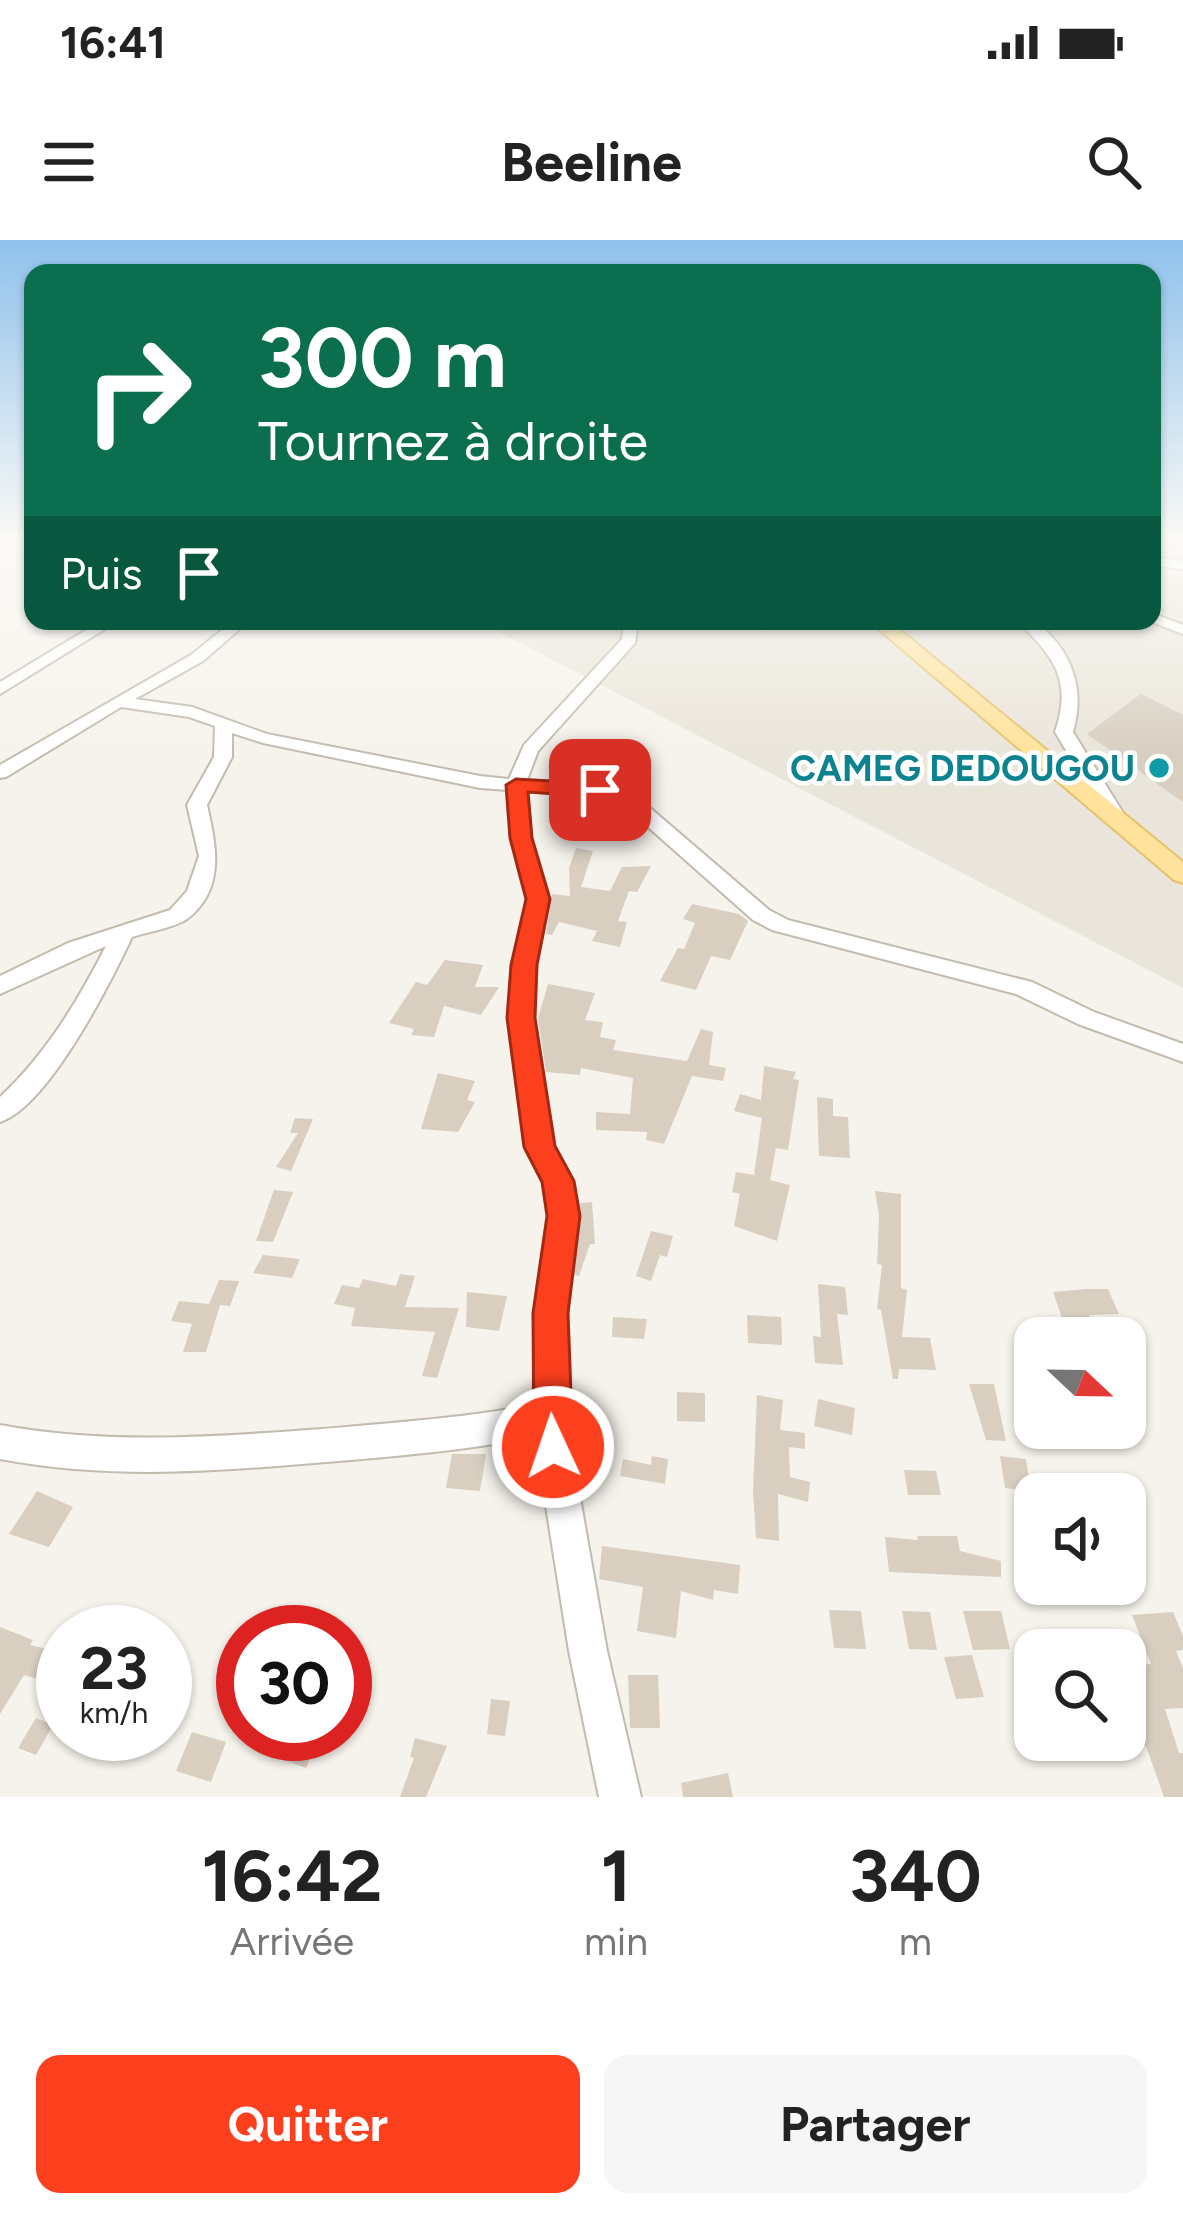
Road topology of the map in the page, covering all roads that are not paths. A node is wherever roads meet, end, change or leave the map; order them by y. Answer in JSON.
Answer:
{"nodes":[{"id":1,"x":96,"y":630,"type":"edge"},
{"id":2,"x":231,"y":630,"type":"edge"},
{"id":3,"x":631,"y":630,"type":"edge"},
{"id":4,"x":889,"y":630,"type":"edge"},
{"id":5,"x":1037,"y":630,"type":"edge"},
{"id":6,"x":0,"y":689,"type":"edge"},
{"id":7,"x":118,"y":702,"type":"junction"},
{"id":8,"x":224,"y":725,"type":"junction"},
{"id":9,"x":0,"y":773,"type":"edge"},
{"id":10,"x":516,"y":785,"type":"junction"},
{"id":11,"x":1115,"y":816,"type":"junction"},
{"id":12,"x":1183,"y":875,"type":"edge"},
{"id":13,"x":123,"y":934,"type":"junction"},
{"id":14,"x":0,"y":986,"type":"edge"},
{"id":15,"x":1183,"y":1053,"type":"edge"},
{"id":16,"x":0,"y":1112,"type":"edge"},
{"id":17,"x":550,"y":1418,"type":"junction"},
{"id":18,"x":0,"y":1442,"type":"edge"},
{"id":19,"x":620,"y":1797,"type":"edge"}],
"edges":[{"from":1,"to":6,"type":"street"},
{"from":2,"to":7,"type":"street"},
{"from":3,"to":10,"type":"street"},
{"from":4,"to":11,"type":"main road"},
{"from":5,"to":11,"type":"street"},
{"from":7,"to":8,"type":"street"},
{"from":7,"to":9,"type":"street"},
{"from":8,"to":10,"type":"street"},
{"from":8,"to":13,"type":"street"},
{"from":10,"to":15,"type":"street"},
{"from":10,"to":17,"type":"street"},
{"from":11,"to":12,"type":"main road"},
{"from":13,"to":14,"type":"street"},
{"from":13,"to":16,"type":"street"},
{"from":17,"to":18,"type":"street"},
{"from":17,"to":19,"type":"street"}]}
